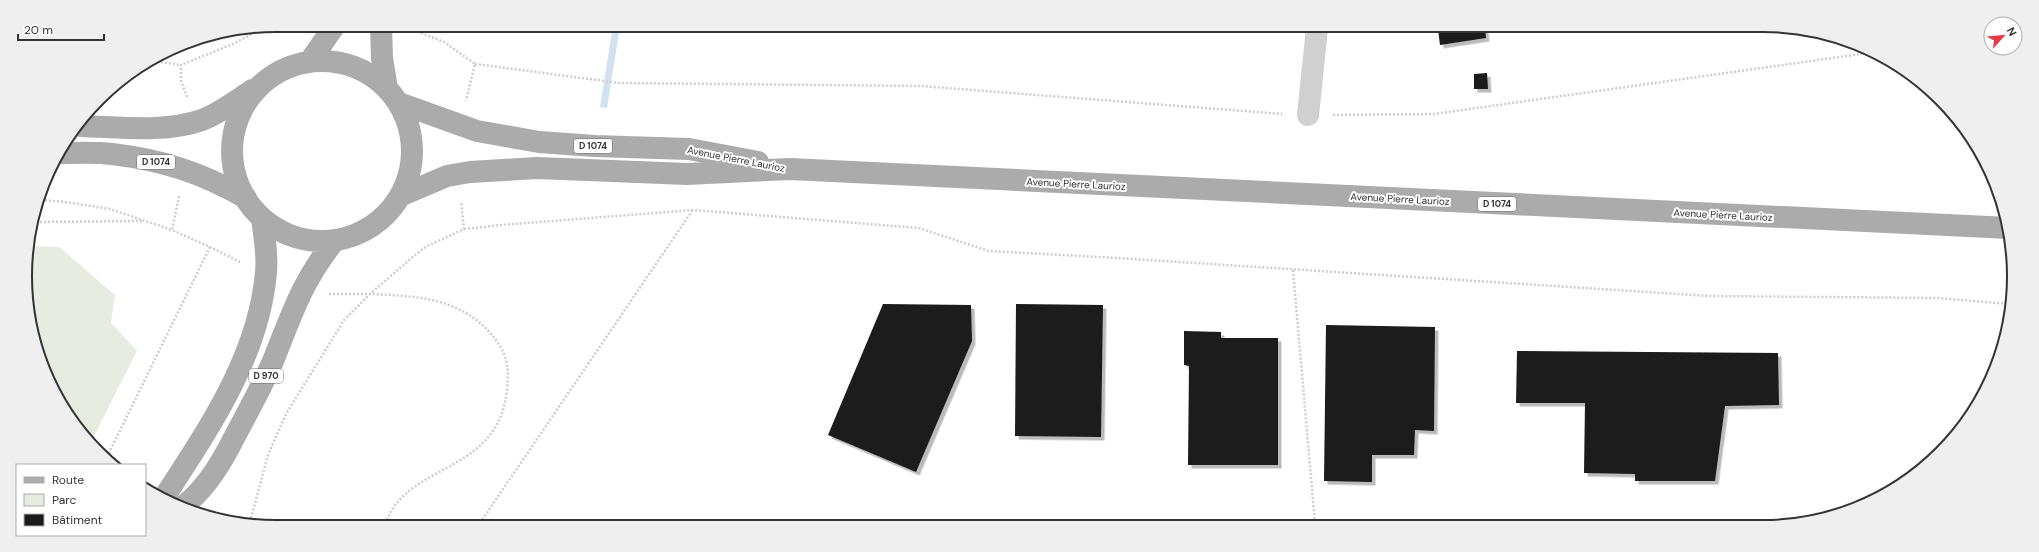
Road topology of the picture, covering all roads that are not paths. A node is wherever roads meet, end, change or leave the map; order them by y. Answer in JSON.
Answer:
{"nodes":[{"id":1,"x":330,"y":32,"type":"edge"},
{"id":2,"x":381,"y":32,"type":"edge"},
{"id":3,"x":1317,"y":32,"type":"edge"},
{"id":4,"x":310,"y":61,"type":"junction"},
{"id":5,"x":258,"y":86,"type":"junction"},
{"id":6,"x":393,"y":95,"type":"junction"},
{"id":7,"x":1308,"y":115,"type":"road end"},
{"id":8,"x":83,"y":126,"type":"edge"},
{"id":9,"x":66,"y":153,"type":"edge"},
{"id":10,"x":790,"y":169,"type":"junction"},
{"id":11,"x":400,"y":196,"type":"junction"},
{"id":12,"x":246,"y":198,"type":"junction"},
{"id":13,"x":262,"y":218,"type":"junction"},
{"id":14,"x":2002,"y":228,"type":"edge"},
{"id":15,"x":335,"y":240,"type":"junction"},
{"id":16,"x":166,"y":494,"type":"edge"},
{"id":17,"x":188,"y":503,"type":"edge"}],
"edges":[{"from":1,"to":4,"type":"main road"},
{"from":2,"to":6,"type":"main road"},
{"from":3,"to":7,"type":"street"},
{"from":4,"to":5,"type":"main road","name":"Avenue Pierre Laurioz"},
{"from":4,"to":6,"type":"main road","name":"Avenue Pierre Laurioz"},
{"from":5,"to":8,"type":"main road"},
{"from":5,"to":12,"type":"main road"},
{"from":6,"to":10,"type":"main road","name":"Avenue Pierre Laurioz","number":"D 1074"},
{"from":6,"to":11,"type":"main road"},
{"from":9,"to":12,"type":"main road","number":"D 1074"},
{"from":10,"to":11,"type":"main road","name":"Avenue Pierre Laurioz","number":"D 1074"},
{"from":10,"to":14,"type":"main road","name":"Avenue Pierre Laurioz","number":"D 1074"},
{"from":11,"to":15,"type":"main road"},
{"from":12,"to":13,"type":"main road"},
{"from":13,"to":15,"type":"main road"},
{"from":13,"to":16,"type":"main road","number":"D 970"},
{"from":15,"to":17,"type":"main road","number":"D 970"}]}
